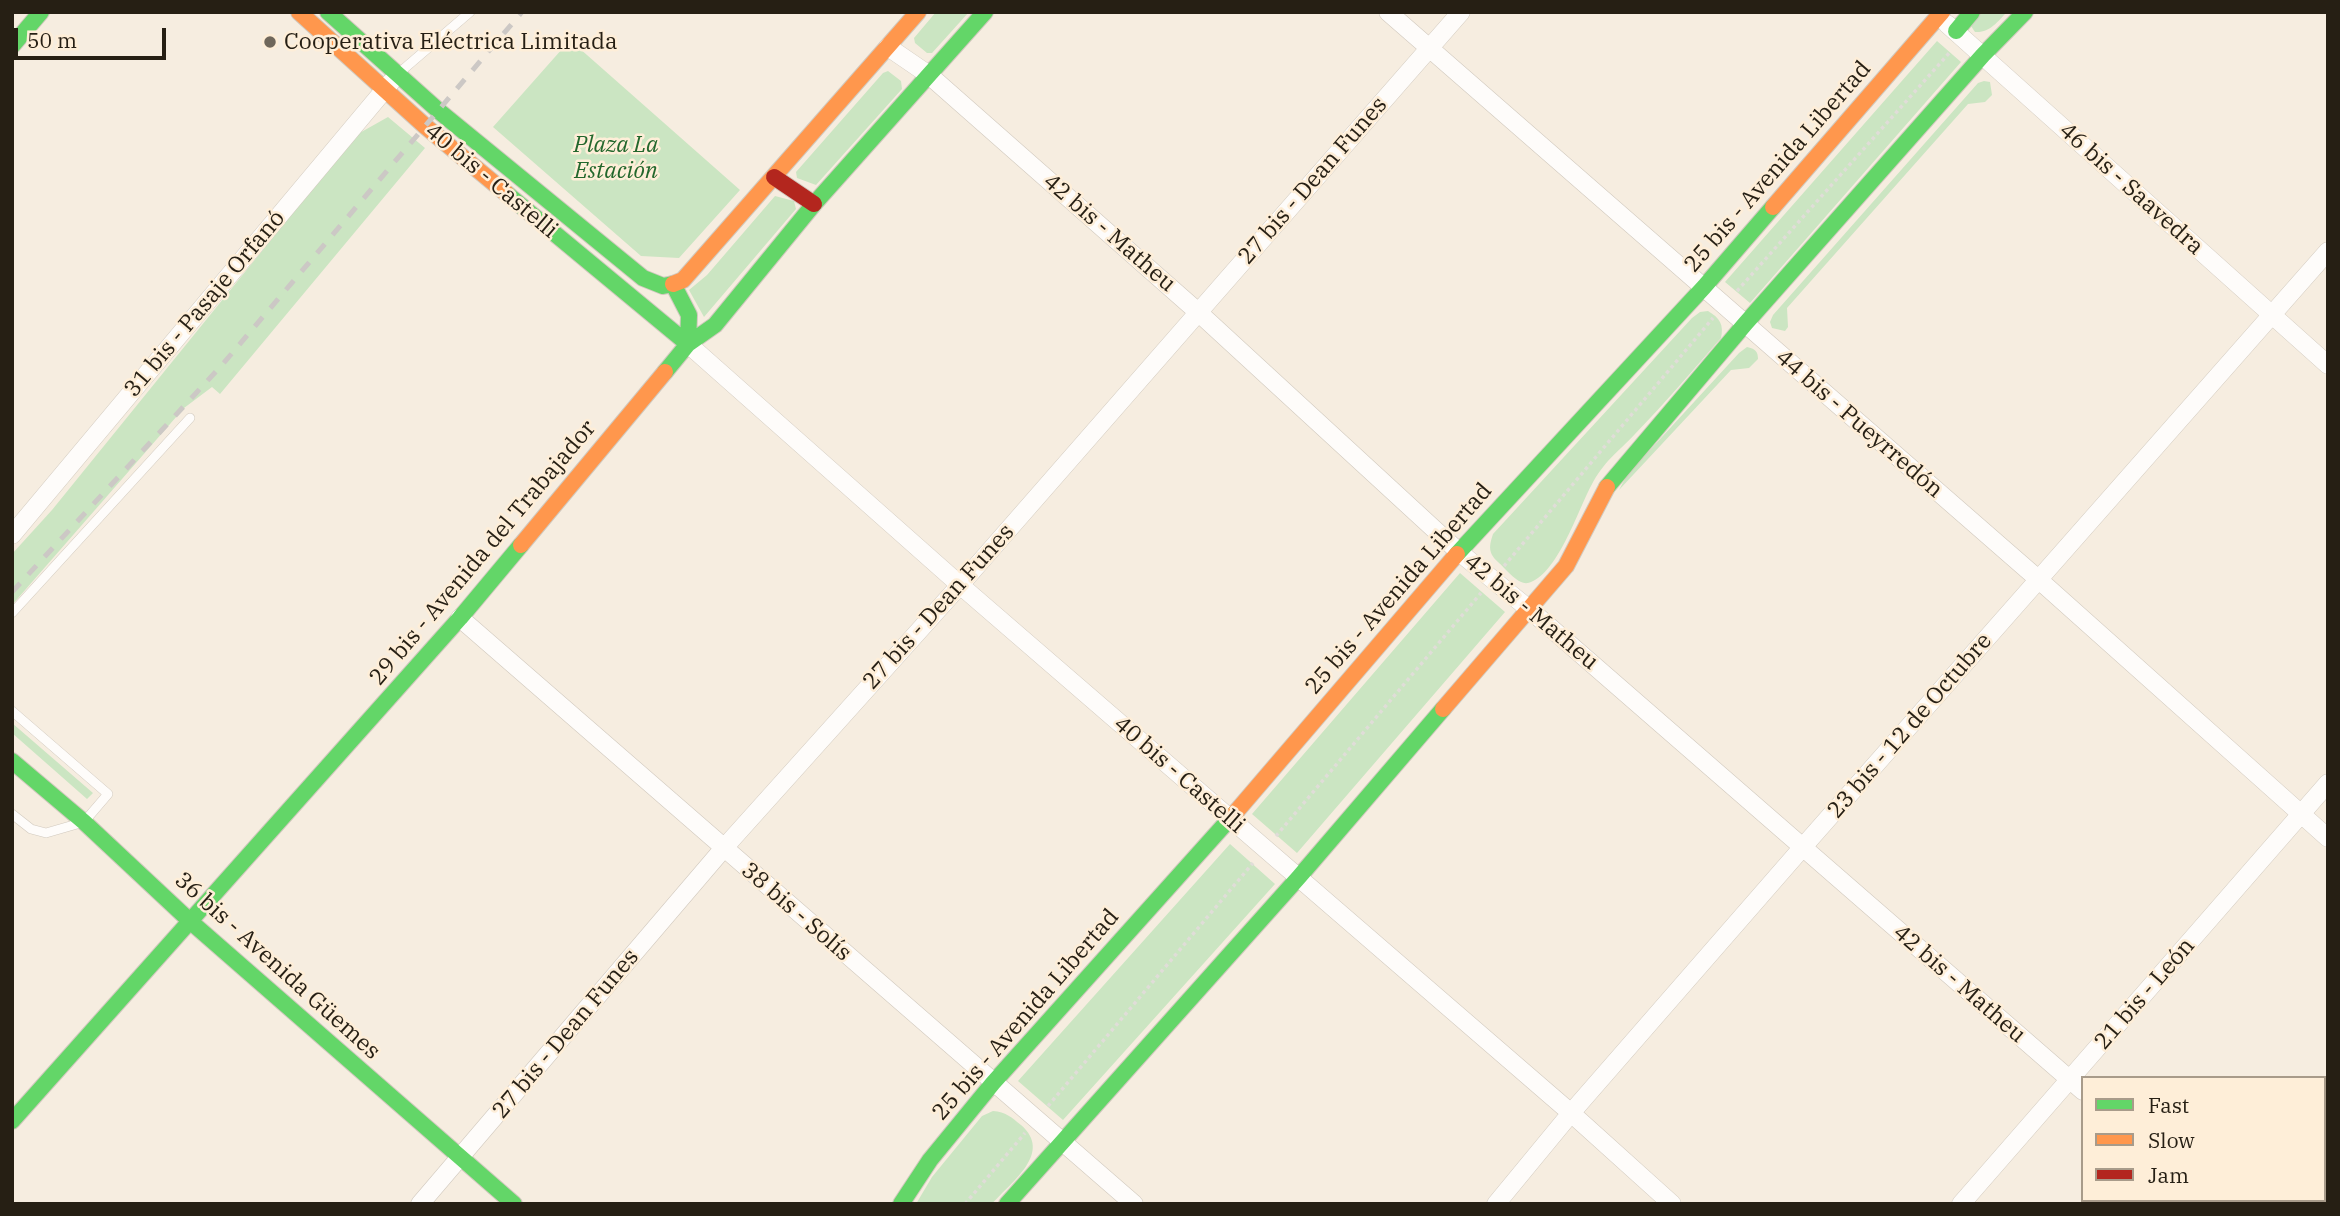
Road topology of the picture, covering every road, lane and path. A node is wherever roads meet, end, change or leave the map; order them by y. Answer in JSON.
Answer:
{"nodes":[{"id":1,"x":41,"y":12,"type":"edge"},
{"id":2,"x":299,"y":12,"type":"edge"},
{"id":3,"x":328,"y":12,"type":"edge"},
{"id":4,"x":470,"y":12,"type":"edge"},
{"id":5,"x":918,"y":12,"type":"edge"},
{"id":6,"x":985,"y":12,"type":"edge"},
{"id":7,"x":1388,"y":12,"type":"edge"},
{"id":8,"x":1461,"y":12,"type":"edge"},
{"id":9,"x":1972,"y":12,"type":"edge"},
{"id":10,"x":2025,"y":12,"type":"edge"},
{"id":11,"x":1938,"y":13,"type":"edge"},
{"id":12,"x":1959,"y":35,"type":"junction"},
{"id":13,"x":12,"y":46,"type":"edge"},
{"id":14,"x":888,"y":47,"type":"junction"},
{"id":15,"x":1429,"y":49,"type":"junction"},
{"id":16,"x":1983,"y":55,"type":"junction"},
{"id":17,"x":398,"y":74,"type":"junction"},
{"id":18,"x":929,"y":75,"type":"junction"},
{"id":19,"x":384,"y":89,"type":"junction"},
{"id":20,"x":501,"y":162,"type":"junction"},
{"id":21,"x":774,"y":177,"type":"junction"},
{"id":22,"x":488,"y":178,"type":"junction"},
{"id":23,"x":814,"y":204,"type":"junction"},
{"id":24,"x":2328,"y":251,"type":"edge"},
{"id":25,"x":673,"y":284,"type":"junction"},
{"id":26,"x":1704,"y":287,"type":"junction"},
{"id":27,"x":1724,"y":305,"type":"junction"},
{"id":28,"x":1198,"y":312,"type":"junction"},
{"id":29,"x":2273,"y":317,"type":"junction"},
{"id":30,"x":1745,"y":324,"type":"junction"},
{"id":31,"x":688,"y":344,"type":"junction"},
{"id":32,"x":2328,"y":365,"type":"edge"},
{"id":33,"x":190,"y":418,"type":"dead end"},
{"id":34,"x":12,"y":535,"type":"edge"},
{"id":35,"x":1459,"y":552,"type":"junction"},
{"id":36,"x":1493,"y":579,"type":"junction"},
{"id":37,"x":2038,"y":579,"type":"junction"},
{"id":38,"x":960,"y":585,"type":"junction"},
{"id":39,"x":1529,"y":609,"type":"junction"},
{"id":40,"x":12,"y":613,"type":"edge"},
{"id":41,"x":460,"y":618,"type":"junction"},
{"id":42,"x":12,"y":711,"type":"edge"},
{"id":43,"x":12,"y":761,"type":"edge"},
{"id":44,"x":2328,"y":783,"type":"edge"},
{"id":45,"x":12,"y":814,"type":"edge"},
{"id":46,"x":2301,"y":814,"type":"junction"},
{"id":47,"x":1230,"y":819,"type":"junction"},
{"id":48,"x":83,"y":822,"type":"junction"},
{"id":49,"x":2328,"y":838,"type":"edge"},
{"id":50,"x":1802,"y":848,"type":"junction"},
{"id":51,"x":723,"y":849,"type":"junction"},
{"id":52,"x":1265,"y":849,"type":"junction"},
{"id":53,"x":1299,"y":877,"type":"junction"},
{"id":54,"x":191,"y":922,"type":"junction"},
{"id":55,"x":2083,"y":1076,"type":"edge"},
{"id":56,"x":993,"y":1083,"type":"junction"},
{"id":57,"x":2076,"y":1085,"type":"edge"},
{"id":58,"x":1571,"y":1113,"type":"junction"},
{"id":59,"x":1036,"y":1120,"type":"junction"},
{"id":60,"x":12,"y":1121,"type":"edge"},
{"id":61,"x":1062,"y":1142,"type":"junction"},
{"id":62,"x":460,"y":1159,"type":"junction"},
{"id":63,"x":420,"y":1204,"type":"edge"},
{"id":64,"x":514,"y":1204,"type":"edge"},
{"id":65,"x":901,"y":1204,"type":"edge"},
{"id":66,"x":965,"y":1204,"type":"edge"},
{"id":67,"x":1007,"y":1204,"type":"edge"},
{"id":68,"x":1134,"y":1204,"type":"edge"},
{"id":69,"x":1496,"y":1204,"type":"edge"},
{"id":70,"x":1672,"y":1204,"type":"edge"},
{"id":71,"x":1961,"y":1204,"type":"edge"}],
"edges":[{"from":1,"to":13,"type":"main road"},
{"from":2,"to":19,"type":"main road","name":"40 bis - Castelli"},
{"from":3,"to":17,"type":"main road","name":"40 bis - Castelli"},
{"from":4,"to":17,"type":"lane"},
{"from":5,"to":14,"type":"main road"},
{"from":6,"to":18,"type":"main road","name":"29 bis - Avenida del Trabajador"},
{"from":7,"to":15,"type":"street","name":"44 bis - Pueyrredón"},
{"from":8,"to":15,"type":"street","name":"27 bis - Dean Funes"},
{"from":9,"to":12,"type":"main road"},
{"from":10,"to":16,"type":"main road"},
{"from":11,"to":12,"type":"street","name":"46 bis - Saavedra"},
{"from":11,"to":26,"type":"main road","name":"25 bis - Avenida Libertad"},
{"from":12,"to":16,"type":"street","name":"46 bis - Saavedra"},
{"from":12,"to":27,"type":"path"},
{"from":14,"to":18,"type":"street","name":"42 bis - Matheu"},
{"from":14,"to":21,"type":"main road"},
{"from":15,"to":26,"type":"street","name":"44 bis - Pueyrredón"},
{"from":15,"to":28,"type":"street","name":"27 bis - Dean Funes"},
{"from":16,"to":29,"type":"street","name":"46 bis - Saavedra"},
{"from":16,"to":30,"type":"main road"},
{"from":17,"to":19,"type":"street","name":"31 bis - Pasaje Orfanó"},
{"from":17,"to":20,"type":"main road","name":"40 bis - Castelli"},
{"from":18,"to":23,"type":"main road","name":"29 bis - Avenida del Trabajador"},
{"from":18,"to":28,"type":"street","name":"42 bis - Matheu"},
{"from":19,"to":22,"type":"main road","name":"40 bis - Castelli"},
{"from":19,"to":34,"type":"street","name":"31 bis - Pasaje Orfanó"},
{"from":20,"to":22,"type":"main road"},
{"from":20,"to":25,"type":"main road","name":"40 bis - Castelli"},
{"from":21,"to":23,"type":"main road"},
{"from":21,"to":25,"type":"main road"},
{"from":22,"to":31,"type":"main road","name":"40 bis - Castelli"},
{"from":23,"to":31,"type":"main road","name":"29 bis - Avenida del Trabajador"},
{"from":24,"to":29,"type":"street","name":"23 bis - 12 de Octubre"},
{"from":25,"to":31,"type":"main road"},
{"from":26,"to":27,"type":"street","name":"44 bis - Pueyrredón"},
{"from":26,"to":35,"type":"main road","name":"25 bis - Avenida Libertad"},
{"from":27,"to":30,"type":"street","name":"44 bis - Pueyrredón"},
{"from":27,"to":36,"type":"path"},
{"from":28,"to":35,"type":"street","name":"42 bis - Matheu"},
{"from":28,"to":38,"type":"street","name":"27 bis - Dean Funes"},
{"from":29,"to":32,"type":"street","name":"46 bis - Saavedra"},
{"from":29,"to":37,"type":"street","name":"23 bis - 12 de Octubre"},
{"from":30,"to":37,"type":"street","name":"44 bis - Pueyrredón"},
{"from":30,"to":39,"type":"main road"},
{"from":31,"to":38,"type":"street","name":"40 bis - Castelli"},
{"from":31,"to":41,"type":"main road","name":"29 bis - Avenida del Trabajador"},
{"from":33,"to":40,"type":"lane"},
{"from":35,"to":36,"type":"street","name":"42 bis - Matheu"},
{"from":35,"to":47,"type":"main road","name":"25 bis - Avenida Libertad"},
{"from":36,"to":39,"type":"street","name":"42 bis - Matheu"},
{"from":36,"to":52,"type":"path"},
{"from":37,"to":46,"type":"street","name":"44 bis - Pueyrredón"},
{"from":37,"to":50,"type":"street","name":"23 bis - 12 de Octubre"},
{"from":38,"to":47,"type":"street","name":"40 bis - Castelli"},
{"from":38,"to":51,"type":"street","name":"27 bis - Dean Funes"},
{"from":39,"to":50,"type":"street","name":"42 bis - Matheu"},
{"from":39,"to":53,"type":"main road"},
{"from":41,"to":51,"type":"street","name":"38 bis - Solís"},
{"from":41,"to":54,"type":"main road","name":"29 bis - Avenida del Trabajador"},
{"from":42,"to":48,"type":"lane"},
{"from":43,"to":48,"type":"main road","name":"36 bis - Avenida Güemes"},
{"from":44,"to":46,"type":"street","name":"21 bis - León"},
{"from":45,"to":48,"type":"lane"},
{"from":46,"to":49,"type":"street","name":"44 bis - Pueyrredón"},
{"from":46,"to":55,"type":"street","name":"21 bis - León"},
{"from":47,"to":52,"type":"street","name":"40 bis - Castelli"},
{"from":47,"to":56,"type":"main road","name":"25 bis - Avenida Libertad"},
{"from":48,"to":54,"type":"main road","name":"36 bis - Avenida Güemes"},
{"from":50,"to":57,"type":"street","name":"42 bis - Matheu"},
{"from":50,"to":58,"type":"street","name":"23 bis - 12 de Octubre"},
{"from":51,"to":56,"type":"street","name":"38 bis - Solís"},
{"from":51,"to":62,"type":"street","name":"27 bis - Dean Funes"},
{"from":52,"to":53,"type":"street","name":"40 bis - Castelli"},
{"from":52,"to":59,"type":"path"},
{"from":53,"to":58,"type":"street","name":"40 bis - Castelli"},
{"from":53,"to":61,"type":"main road"},
{"from":54,"to":60,"type":"main road","name":"29 bis - Avenida del Trabajador"},
{"from":54,"to":62,"type":"main road","name":"36 bis - Avenida Güemes"},
{"from":56,"to":59,"type":"street","name":"38 bis - Solís"},
{"from":56,"to":65,"type":"main road","name":"25 bis - Avenida Libertad"},
{"from":57,"to":71,"type":"street","name":"21 bis - León"},
{"from":58,"to":69,"type":"street","name":"23 bis - 12 de Octubre"},
{"from":58,"to":70,"type":"street","name":"40 bis - Castelli"},
{"from":59,"to":61,"type":"street","name":"38 bis - Solís"},
{"from":59,"to":66,"type":"path"},
{"from":61,"to":67,"type":"main road"},
{"from":61,"to":68,"type":"street","name":"38 bis - Solís"},
{"from":62,"to":63,"type":"street","name":"27 bis - Dean Funes"},
{"from":62,"to":64,"type":"main road","name":"36 bis - Avenida Güemes"}]}
